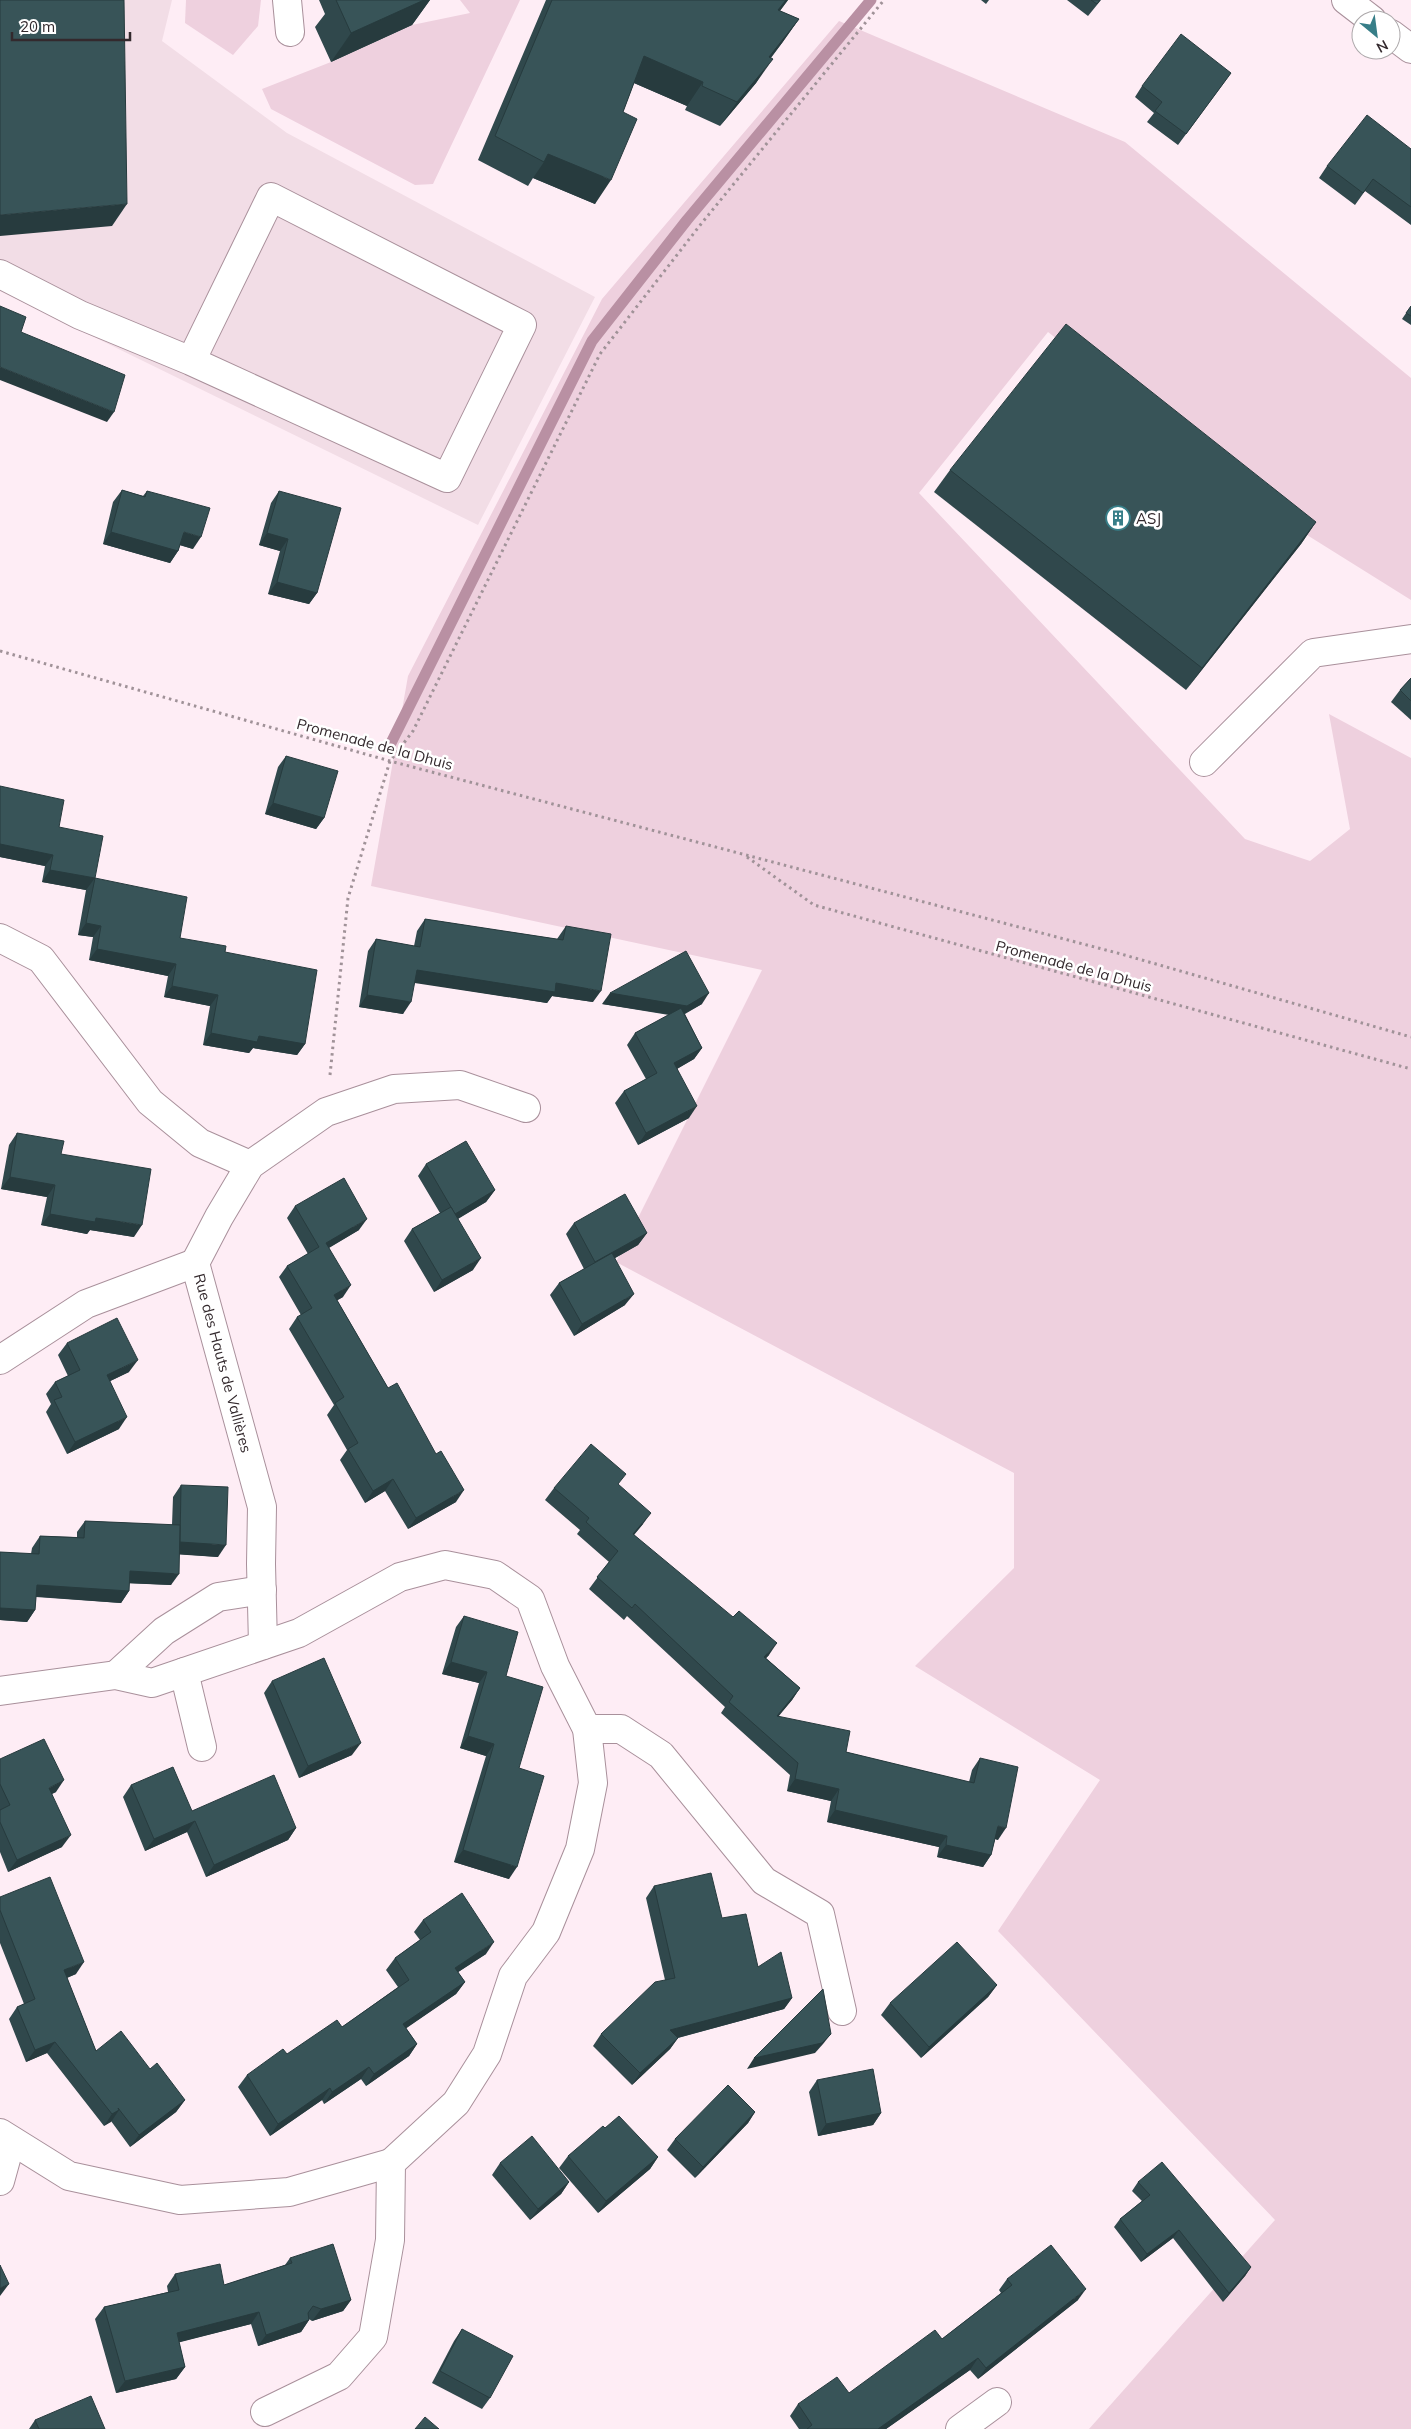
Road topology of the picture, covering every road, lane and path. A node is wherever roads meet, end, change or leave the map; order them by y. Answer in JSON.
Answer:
{"nodes":[{"id":1,"x":287,"y":0,"type":"edge"},
{"id":2,"x":884,"y":0,"type":"edge"},
{"id":3,"x":1346,"y":0,"type":"edge"},
{"id":4,"x":1359,"y":10,"type":"edge"},
{"id":5,"x":290,"y":32,"type":"dead end"},
{"id":6,"x":1401,"y":42,"type":"edge"},
{"id":7,"x":1411,"y":50,"type":"edge"},
{"id":8,"x":0,"y":274,"type":"edge"},
{"id":9,"x":191,"y":361,"type":"junction"},
{"id":10,"x":1411,"y":639,"type":"edge"},
{"id":11,"x":0,"y":651,"type":"edge"},
{"id":12,"x":390,"y":761,"type":"junction"},
{"id":13,"x":1204,"y":762,"type":"dead end"},
{"id":14,"x":745,"y":856,"type":"junction"},
{"id":15,"x":0,"y":938,"type":"edge"},
{"id":16,"x":1411,"y":1037,"type":"edge"},
{"id":17,"x":1411,"y":1069,"type":"edge"},
{"id":18,"x":526,"y":1108,"type":"dead end"},
{"id":19,"x":326,"y":1112,"type":"junction"},
{"id":20,"x":250,"y":1165,"type":"junction"},
{"id":21,"x":195,"y":1263,"type":"junction"},
{"id":22,"x":0,"y":1360,"type":"edge"},
{"id":23,"x":262,"y":1590,"type":"junction"},
{"id":24,"x":264,"y":1645,"type":"junction"},
{"id":25,"x":184,"y":1672,"type":"junction"},
{"id":26,"x":116,"y":1675,"type":"junction"},
{"id":27,"x":0,"y":1691,"type":"edge"},
{"id":28,"x":587,"y":1729,"type":"junction"},
{"id":29,"x":202,"y":1747,"type":"dead end"},
{"id":30,"x":842,"y":2011,"type":"dead end"},
{"id":31,"x":6,"y":2137,"type":"edge"},
{"id":32,"x":391,"y":2163,"type":"junction"},
{"id":33,"x":0,"y":2181,"type":"edge"},
{"id":34,"x":997,"y":2402,"type":"dead end"},
{"id":35,"x":266,"y":2412,"type":"dead end"},
{"id":36,"x":960,"y":2429,"type":"edge"}],
"edges":[{"from":1,"to":5,"type":"street"},
{"from":2,"to":12,"type":"path"},
{"from":3,"to":4,"type":"street"},
{"from":6,"to":7,"type":"street"},
{"from":8,"to":9,"type":"street"},
{"from":9,"to":9,"type":"street"},
{"from":10,"to":13,"type":"street"},
{"from":11,"to":12,"type":"path","name":"Promenade de la Dhuis"},
{"from":12,"to":14,"type":"path","name":"Promenade de la Dhuis"},
{"from":12,"to":19,"type":"path"},
{"from":14,"to":16,"type":"path","name":"Promenade de la Dhuis"},
{"from":14,"to":17,"type":"path","name":"Promenade de la Dhuis"},
{"from":15,"to":20,"type":"street"},
{"from":18,"to":19,"type":"street"},
{"from":19,"to":20,"type":"street"},
{"from":20,"to":21,"type":"street"},
{"from":21,"to":22,"type":"street","name":"Rue des Hauts de Vallières"},
{"from":21,"to":23,"type":"street","name":"Rue des Hauts de Vallières"},
{"from":23,"to":24,"type":"street","name":"Rue des Hauts de Vallières"},
{"from":23,"to":26,"type":"street"},
{"from":24,"to":25,"type":"street"},
{"from":24,"to":28,"type":"street"},
{"from":25,"to":26,"type":"street"},
{"from":25,"to":29,"type":"street"},
{"from":26,"to":27,"type":"street"},
{"from":28,"to":30,"type":"street"},
{"from":28,"to":32,"type":"street"},
{"from":31,"to":32,"type":"street"},
{"from":31,"to":33,"type":"street"},
{"from":32,"to":35,"type":"street"},
{"from":34,"to":36,"type":"street"}]}
